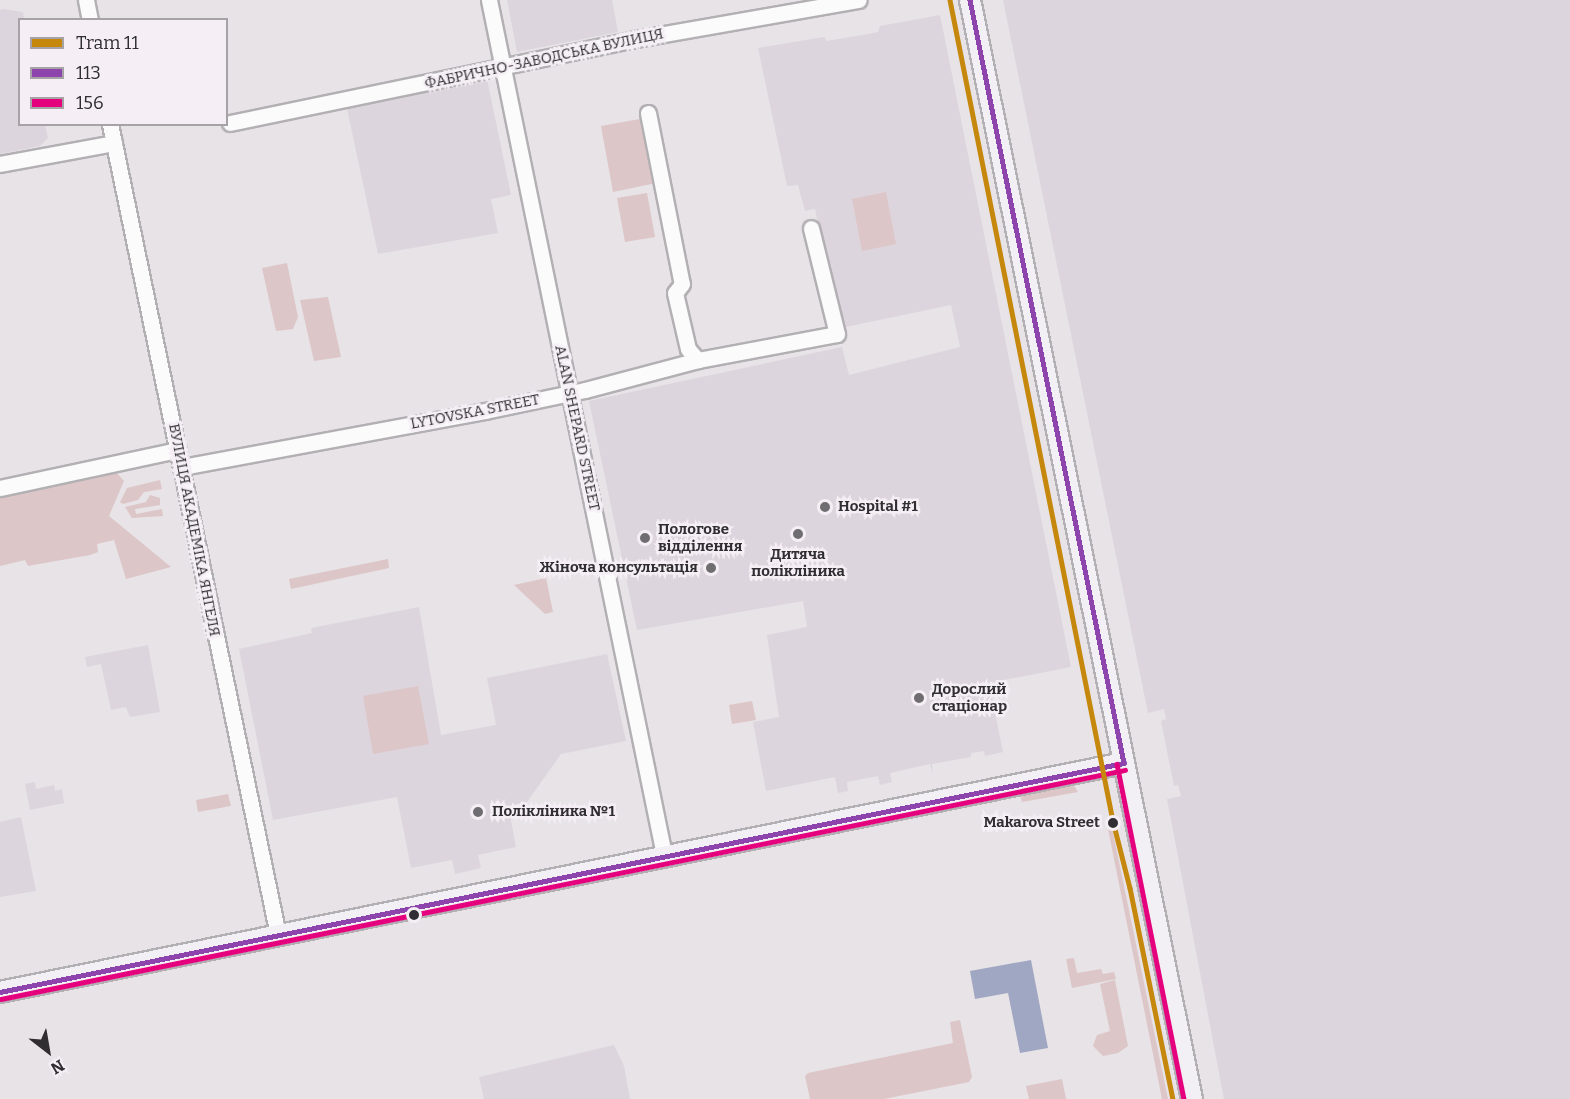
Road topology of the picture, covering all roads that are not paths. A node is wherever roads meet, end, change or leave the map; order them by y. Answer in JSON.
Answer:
{"nodes":[{"id":1,"x":86,"y":0,"type":"edge"},
{"id":2,"x":489,"y":0,"type":"edge"},
{"id":3,"x":860,"y":0,"type":"edge"},
{"id":4,"x":970,"y":0,"type":"edge"},
{"id":5,"x":90,"y":18,"type":"edge"},
{"id":6,"x":502,"y":66,"type":"junction"},
{"id":7,"x":648,"y":113,"type":"dead end"},
{"id":8,"x":230,"y":123,"type":"dead end"},
{"id":9,"x":110,"y":126,"type":"edge"},
{"id":10,"x":114,"y":143,"type":"junction"},
{"id":11,"x":0,"y":164,"type":"edge"},
{"id":12,"x":811,"y":228,"type":"dead end"},
{"id":13,"x":698,"y":360,"type":"junction"},
{"id":14,"x":570,"y":394,"type":"junction"},
{"id":15,"x":178,"y":450,"type":"junction"},
{"id":16,"x":182,"y":467,"type":"junction"},
{"id":17,"x":0,"y":488,"type":"edge"},
{"id":18,"x":1124,"y":762,"type":"junction"},
{"id":19,"x":664,"y":855,"type":"junction"},
{"id":20,"x":278,"y":935,"type":"junction"},
{"id":21,"x":0,"y":992,"type":"edge"},
{"id":22,"x":1192,"y":1099,"type":"edge"}],
"edges":[{"from":1,"to":5,"type":"street"},
{"from":2,"to":6,"type":"street","name":"ALAN SHEPARD STREET"},
{"from":3,"to":6,"type":"street","name":"ФАБРИЧНО-ЗАВОДСЬКА ВУЛИЦЯ"},
{"from":4,"to":18,"type":"main road"},
{"from":6,"to":8,"type":"street","name":"ФАБРИЧНО-ЗАВОДСЬКА ВУЛИЦЯ"},
{"from":6,"to":14,"type":"street","name":"ALAN SHEPARD STREET"},
{"from":7,"to":13,"type":"street"},
{"from":9,"to":10,"type":"street","name":"ВУЛИЦЯ АКАДЕМІКА ЯНГЕЛЯ"},
{"from":10,"to":11,"type":"street"},
{"from":10,"to":15,"type":"street","name":"ВУЛИЦЯ АКАДЕМІКА ЯНГЕЛЯ"},
{"from":12,"to":13,"type":"street","name":"LYTOVSKA STREET"},
{"from":13,"to":14,"type":"street","name":"LYTOVSKA STREET"},
{"from":14,"to":16,"type":"street","name":"LYTOVSKA STREET"},
{"from":14,"to":19,"type":"street","name":"ALAN SHEPARD STREET"},
{"from":15,"to":16,"type":"street","name":"ВУЛИЦЯ АКАДЕМІКА ЯНГЕЛЯ"},
{"from":15,"to":17,"type":"street"},
{"from":16,"to":20,"type":"street","name":"ВУЛИЦЯ АКАДЕМІКА ЯНГЕЛЯ"},
{"from":18,"to":19,"type":"main road"},
{"from":18,"to":22,"type":"main road"},
{"from":19,"to":20,"type":"main road"},
{"from":20,"to":21,"type":"main road"}]}
